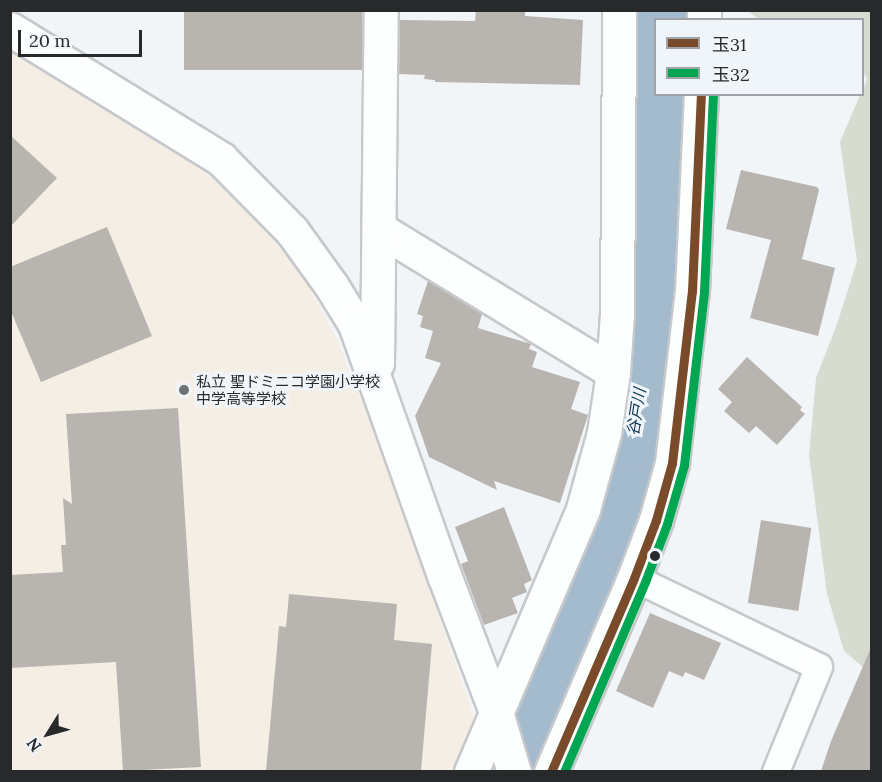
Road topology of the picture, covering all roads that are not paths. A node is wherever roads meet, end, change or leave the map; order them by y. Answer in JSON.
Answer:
{"nodes":[{"id":1,"x":381,"y":10,"type":"edge"},
{"id":2,"x":619,"y":10,"type":"edge"},
{"id":3,"x":10,"y":29,"type":"edge"},
{"id":4,"x":701,"y":96,"type":"edge"},
{"id":5,"x":379,"y":229,"type":"junction"},
{"id":6,"x":613,"y":372,"type":"junction"},
{"id":7,"x":377,"y":384,"type":"junction"},
{"id":8,"x":634,"y":578,"type":"junction"},
{"id":9,"x":499,"y":722,"type":"junction"},
{"id":10,"x":471,"y":771,"type":"edge"},
{"id":11,"x":514,"y":771,"type":"edge"},
{"id":12,"x":550,"y":771,"type":"edge"},
{"id":13,"x":776,"y":771,"type":"edge"}],
"edges":[{"from":1,"to":5,"type":"street"},
{"from":2,"to":6,"type":"street"},
{"from":3,"to":7,"type":"street"},
{"from":4,"to":8,"type":"street"},
{"from":5,"to":6,"type":"street"},
{"from":5,"to":7,"type":"street"},
{"from":6,"to":9,"type":"street"},
{"from":7,"to":9,"type":"street"},
{"from":8,"to":12,"type":"street"},
{"from":8,"to":13,"type":"lane"},
{"from":9,"to":10,"type":"street"},
{"from":9,"to":11,"type":"street"}]}
